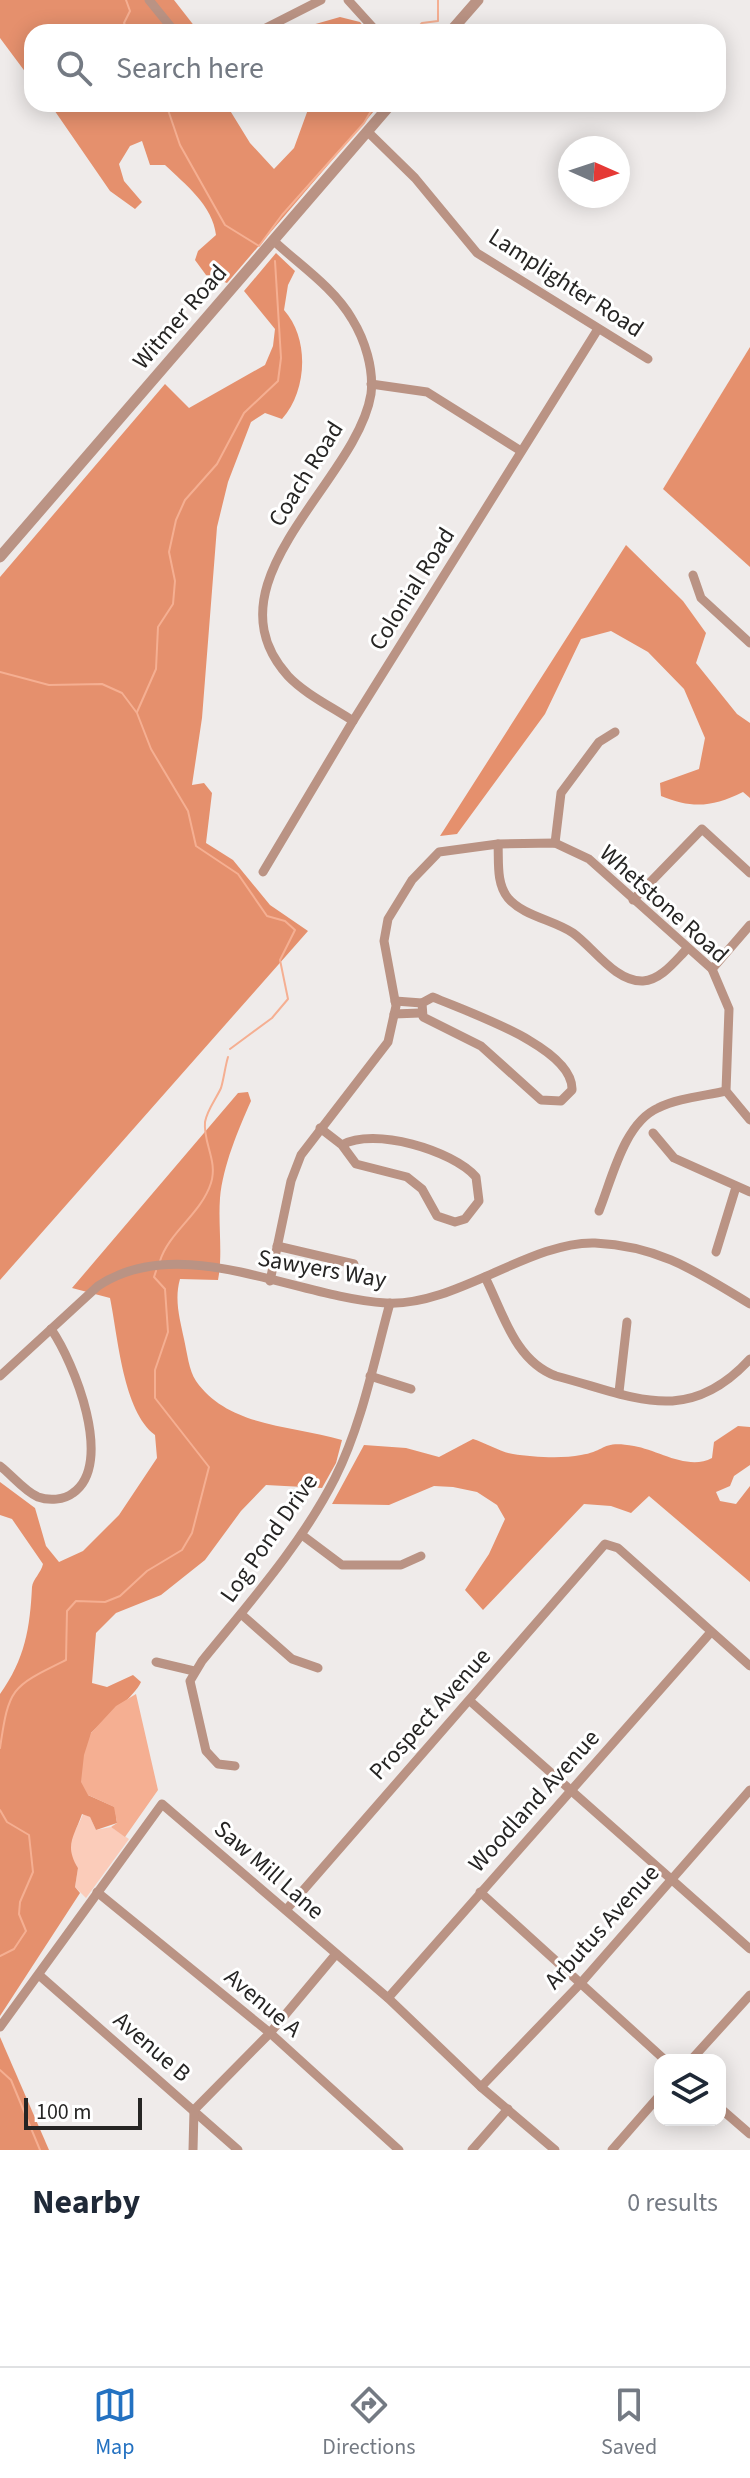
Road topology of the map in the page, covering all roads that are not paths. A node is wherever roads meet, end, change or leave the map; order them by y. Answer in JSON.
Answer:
{"nodes":[{"id":1,"x":149,"y":0,"type":"edge"},
{"id":2,"x":321,"y":0,"type":"edge"},
{"id":3,"x":348,"y":0,"type":"edge"},
{"id":4,"x":478,"y":0,"type":"edge"},
{"id":5,"x":168,"y":24,"type":"edge"},
{"id":6,"x":274,"y":24,"type":"edge"},
{"id":7,"x":370,"y":24,"type":"edge"},
{"id":8,"x":457,"y":24,"type":"edge"},
{"id":9,"x":384,"y":112,"type":"edge"},
{"id":10,"x":368,"y":132,"type":"junction"},
{"id":11,"x":275,"y":242,"type":"junction"},
{"id":12,"x":598,"y":329,"type":"junction"},
{"id":13,"x":648,"y":359,"type":"dead end"},
{"id":14,"x":371,"y":384,"type":"junction"},
{"id":15,"x":521,"y":451,"type":"junction"},
{"id":16,"x":0,"y":557,"type":"edge"},
{"id":17,"x":693,"y":575,"type":"dead end"},
{"id":18,"x":750,"y":643,"type":"edge"},
{"id":19,"x":353,"y":721,"type":"junction"},
{"id":20,"x":615,"y":732,"type":"dead end"},
{"id":21,"x":555,"y":843,"type":"junction"},
{"id":22,"x":498,"y":844,"type":"junction"},
{"id":23,"x":263,"y":872,"type":"dead end"},
{"id":24,"x":750,"y":873,"type":"edge"},
{"id":25,"x":633,"y":900,"type":"junction"},
{"id":26,"x":750,"y":925,"type":"edge"},
{"id":27,"x":687,"y":949,"type":"junction"},
{"id":28,"x":712,"y":969,"type":"junction"},
{"id":29,"x":395,"y":1001,"type":"junction"},
{"id":30,"x":421,"y":1008,"type":"junction"},
{"id":31,"x":394,"y":1014,"type":"junction"},
{"id":32,"x":726,"y":1091,"type":"junction"},
{"id":33,"x":750,"y":1120,"type":"edge"},
{"id":34,"x":320,"y":1128,"type":"junction"},
{"id":35,"x":653,"y":1133,"type":"dead end"},
{"id":36,"x":342,"y":1145,"type":"junction"},
{"id":37,"x":736,"y":1187,"type":"junction"},
{"id":38,"x":750,"y":1192,"type":"edge"},
{"id":39,"x":599,"y":1211,"type":"dead end"},
{"id":40,"x":277,"y":1246,"type":"junction"},
{"id":41,"x":716,"y":1252,"type":"dead end"},
{"id":42,"x":354,"y":1264,"type":"dead end"},
{"id":43,"x":485,"y":1277,"type":"junction"},
{"id":44,"x":270,"y":1281,"type":"junction"},
{"id":45,"x":390,"y":1303,"type":"junction"},
{"id":46,"x":750,"y":1304,"type":"edge"},
{"id":47,"x":627,"y":1322,"type":"dead end"},
{"id":48,"x":51,"y":1329,"type":"junction"},
{"id":49,"x":750,"y":1359,"type":"edge"},
{"id":50,"x":0,"y":1376,"type":"edge"},
{"id":51,"x":370,"y":1376,"type":"junction"},
{"id":52,"x":411,"y":1389,"type":"dead end"},
{"id":53,"x":619,"y":1392,"type":"junction"},
{"id":54,"x":0,"y":1466,"type":"edge"},
{"id":55,"x":302,"y":1535,"type":"junction"},
{"id":56,"x":421,"y":1556,"type":"dead end"},
{"id":57,"x":241,"y":1614,"type":"junction"},
{"id":58,"x":711,"y":1632,"type":"junction"},
{"id":59,"x":156,"y":1662,"type":"dead end"},
{"id":60,"x":750,"y":1666,"type":"edge"},
{"id":61,"x":318,"y":1668,"type":"dead end"},
{"id":62,"x":194,"y":1671,"type":"junction"},
{"id":63,"x":470,"y":1701,"type":"junction"},
{"id":64,"x":235,"y":1766,"type":"dead end"},
{"id":65,"x":572,"y":1789,"type":"junction"},
{"id":66,"x":750,"y":1790,"type":"edge"},
{"id":67,"x":672,"y":1879,"type":"junction"},
{"id":68,"x":97,"y":1892,"type":"junction"},
{"id":69,"x":480,"y":1892,"type":"junction"},
{"id":70,"x":286,"y":1910,"type":"junction"},
{"id":71,"x":750,"y":1949,"type":"edge"},
{"id":72,"x":336,"y":1954,"type":"junction"},
{"id":73,"x":39,"y":1975,"type":"junction"},
{"id":74,"x":580,"y":1984,"type":"junction"},
{"id":75,"x":750,"y":1995,"type":"edge"},
{"id":76,"x":388,"y":1998,"type":"junction"},
{"id":77,"x":0,"y":2027,"type":"edge"},
{"id":78,"x":270,"y":2033,"type":"junction"},
{"id":79,"x":658,"y":2054,"type":"edge"},
{"id":80,"x":696,"y":2054,"type":"edge"},
{"id":81,"x":481,"y":2087,"type":"junction"},
{"id":82,"x":654,"y":2102,"type":"edge"},
{"id":83,"x":508,"y":2109,"type":"junction"},
{"id":84,"x":194,"y":2110,"type":"junction"},
{"id":85,"x":726,"y":2113,"type":"edge"},
{"id":86,"x":750,"y":2134,"type":"edge"},
{"id":87,"x":193,"y":2150,"type":"edge"},
{"id":88,"x":238,"y":2150,"type":"edge"},
{"id":89,"x":399,"y":2150,"type":"edge"},
{"id":90,"x":472,"y":2150,"type":"edge"},
{"id":91,"x":555,"y":2150,"type":"edge"},
{"id":92,"x":612,"y":2150,"type":"edge"}],
"edges":[{"from":1,"to":5,"type":"street"},
{"from":2,"to":6,"type":"street"},
{"from":3,"to":7,"type":"street"},
{"from":4,"to":8,"type":"street"},
{"from":9,"to":10,"type":"street","name":"Witmer Road"},
{"from":10,"to":11,"type":"street","name":"Witmer Road"},
{"from":10,"to":12,"type":"street","name":"Lamplighter Road"},
{"from":11,"to":14,"type":"street","name":"Coach Road"},
{"from":11,"to":16,"type":"street","name":"Witmer Road"},
{"from":12,"to":13,"type":"street","name":"Lamplighter Road"},
{"from":12,"to":15,"type":"street","name":"Colonial Road"},
{"from":14,"to":15,"type":"street"},
{"from":14,"to":19,"type":"street","name":"Coach Road"},
{"from":15,"to":19,"type":"street","name":"Colonial Road"},
{"from":17,"to":18,"type":"street"},
{"from":19,"to":23,"type":"street","name":"Colonial Road"},
{"from":20,"to":21,"type":"street"},
{"from":21,"to":22,"type":"street","name":"Whetstone Road"},
{"from":21,"to":25,"type":"street","name":"Whetstone Road"},
{"from":22,"to":27,"type":"street"},
{"from":22,"to":29,"type":"street","name":"Whetstone Road"},
{"from":24,"to":25,"type":"street"},
{"from":25,"to":27,"type":"street","name":"Whetstone Road"},
{"from":26,"to":28,"type":"street"},
{"from":27,"to":28,"type":"street","name":"Whetstone Road"},
{"from":28,"to":32,"type":"street","name":"Whetstone Road"},
{"from":29,"to":30,"type":"street"},
{"from":29,"to":31,"type":"street","name":"Whetstone Road"},
{"from":30,"to":30,"type":"street"},
{"from":30,"to":31,"type":"street"},
{"from":31,"to":34,"type":"street","name":"Whetstone Road"},
{"from":32,"to":33,"type":"street"},
{"from":32,"to":39,"type":"street"},
{"from":34,"to":36,"type":"street"},
{"from":34,"to":40,"type":"street","name":"Whetstone Road"},
{"from":35,"to":37,"type":"street"},
{"from":36,"to":36,"type":"street"},
{"from":37,"to":38,"type":"street"},
{"from":37,"to":41,"type":"street"},
{"from":40,"to":42,"type":"street"},
{"from":40,"to":44,"type":"street","name":"Whetstone Road"},
{"from":43,"to":45,"type":"street","name":"Sawyers Way"},
{"from":43,"to":46,"type":"street","name":"Sawyers Way"},
{"from":43,"to":53,"type":"street"},
{"from":44,"to":45,"type":"street","name":"Sawyers Way"},
{"from":44,"to":48,"type":"street","name":"Sawyers Way"},
{"from":45,"to":51,"type":"street","name":"Log Pond Drive"},
{"from":47,"to":53,"type":"street"},
{"from":48,"to":50,"type":"street","name":"Sawyers Way"},
{"from":48,"to":54,"type":"street"},
{"from":49,"to":53,"type":"street"},
{"from":51,"to":52,"type":"street"},
{"from":51,"to":55,"type":"street","name":"Log Pond Drive"},
{"from":55,"to":56,"type":"street"},
{"from":55,"to":57,"type":"street","name":"Log Pond Drive"},
{"from":57,"to":61,"type":"street"},
{"from":57,"to":62,"type":"street","name":"Log Pond Drive"},
{"from":58,"to":60,"type":"street"},
{"from":58,"to":63,"type":"street","name":"Prospect Avenue"},
{"from":58,"to":65,"type":"street","name":"Woodland Avenue"},
{"from":59,"to":62,"type":"street"},
{"from":62,"to":64,"type":"street"},
{"from":63,"to":65,"type":"street"},
{"from":63,"to":70,"type":"street","name":"Prospect Avenue"},
{"from":65,"to":67,"type":"street"},
{"from":65,"to":69,"type":"street","name":"Woodland Avenue"},
{"from":66,"to":67,"type":"street","name":"Arbutus Avenue"},
{"from":67,"to":71,"type":"street"},
{"from":67,"to":74,"type":"street","name":"Arbutus Avenue"},
{"from":68,"to":70,"type":"street","name":"Saw Mill Lane"},
{"from":68,"to":73,"type":"street","name":"Saw Mill Lane"},
{"from":68,"to":78,"type":"street","name":"Avenue A"},
{"from":69,"to":74,"type":"street"},
{"from":69,"to":76,"type":"street","name":"Woodland Avenue"},
{"from":70,"to":72,"type":"street","name":"Saw Mill Lane"},
{"from":72,"to":76,"type":"street","name":"Saw Mill Lane"},
{"from":72,"to":78,"type":"street"},
{"from":73,"to":77,"type":"street","name":"Saw Mill Lane"},
{"from":73,"to":84,"type":"street","name":"Avenue B"},
{"from":74,"to":79,"type":"street"},
{"from":74,"to":81,"type":"street","name":"Arbutus Avenue"},
{"from":75,"to":80,"type":"street"},
{"from":76,"to":81,"type":"street","name":"Saw Mill Lane"},
{"from":78,"to":84,"type":"street"},
{"from":78,"to":89,"type":"street","name":"Avenue A"},
{"from":81,"to":83,"type":"street","name":"Saw Mill Lane"},
{"from":82,"to":92,"type":"street"},
{"from":83,"to":90,"type":"street"},
{"from":83,"to":91,"type":"street","name":"Saw Mill Lane"},
{"from":84,"to":87,"type":"street"},
{"from":84,"to":88,"type":"street","name":"Avenue B"},
{"from":85,"to":86,"type":"street"}]}
